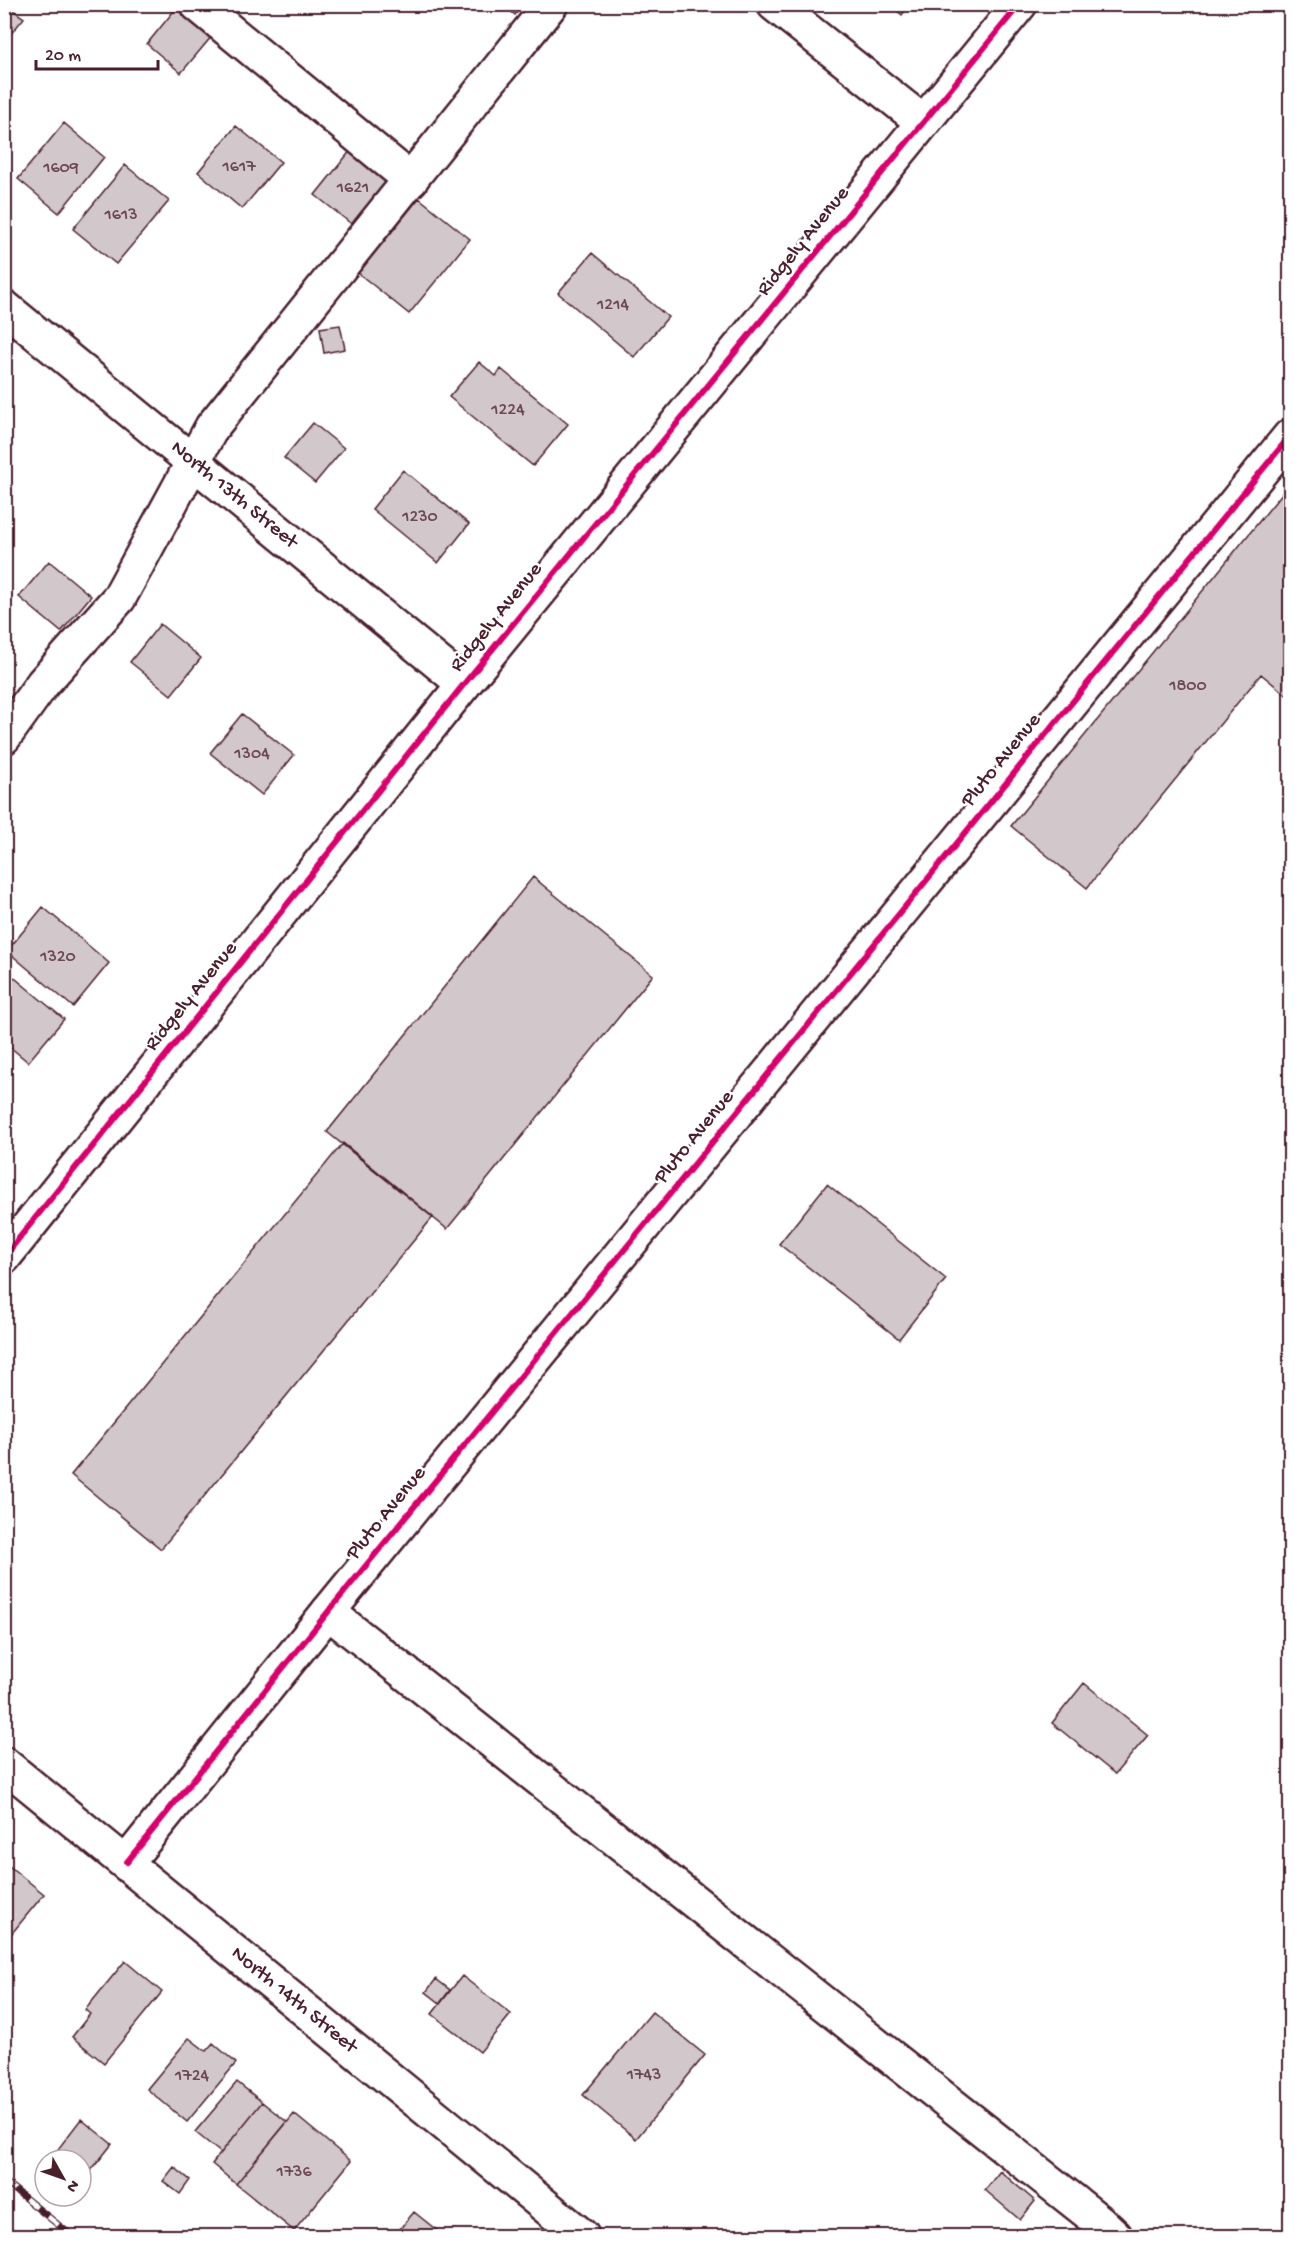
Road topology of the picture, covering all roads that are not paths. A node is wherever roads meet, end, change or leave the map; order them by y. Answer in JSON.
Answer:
{"nodes":[{"id":1,"x":197,"y":4,"type":"edge"},
{"id":2,"x":551,"y":4,"type":"edge"},
{"id":3,"x":774,"y":4,"type":"edge"},
{"id":4,"x":1020,"y":4,"type":"edge"},
{"id":5,"x":923,"y":122,"type":"junction"},
{"id":6,"x":411,"y":180,"type":"junction"},
{"id":7,"x":4,"y":307,"type":"edge"},
{"id":8,"x":1290,"y":436,"type":"edge"},
{"id":9,"x":194,"y":460,"type":"junction"},
{"id":10,"x":464,"y":684,"type":"junction"},
{"id":11,"x":4,"y":738,"type":"edge"},
{"id":12,"x":4,"y":1257,"type":"edge"},
{"id":13,"x":328,"y":1612,"type":"junction"},
{"id":14,"x":4,"y":1764,"type":"edge"},
{"id":15,"x":127,"y":1862,"type":"junction"},
{"id":16,"x":582,"y":2236,"type":"edge"},
{"id":17,"x":1115,"y":2236,"type":"edge"}],
"edges":[{"from":1,"to":6,"type":"street"},
{"from":2,"to":6,"type":"street"},
{"from":3,"to":5,"type":"street"},
{"from":4,"to":5,"type":"street","name":"Ridgely Avenue"},
{"from":5,"to":10,"type":"street","name":"Ridgely Avenue"},
{"from":6,"to":9,"type":"street"},
{"from":7,"to":9,"type":"street","name":"North 13th Street"},
{"from":8,"to":13,"type":"street","name":"Pluto Avenue"},
{"from":9,"to":10,"type":"street","name":"North 13th Street"},
{"from":9,"to":11,"type":"street"},
{"from":10,"to":12,"type":"street","name":"Ridgely Avenue"},
{"from":13,"to":15,"type":"street","name":"Pluto Avenue"},
{"from":13,"to":17,"type":"street"},
{"from":14,"to":15,"type":"street","name":"North 14th Street"},
{"from":15,"to":16,"type":"street","name":"North 14th Street"}]}
